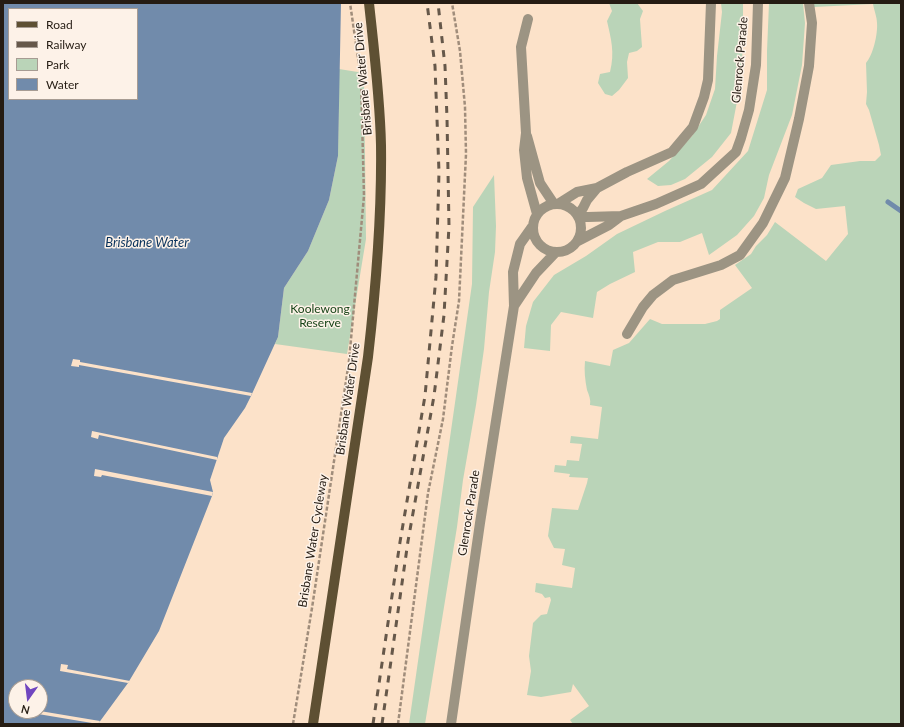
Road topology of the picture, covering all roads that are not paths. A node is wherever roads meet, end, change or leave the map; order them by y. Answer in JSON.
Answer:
{"nodes":[{"id":1,"x":369,"y":3,"type":"edge"},
{"id":2,"x":711,"y":3,"type":"edge"},
{"id":3,"x":758,"y":3,"type":"edge"},
{"id":4,"x":809,"y":3,"type":"edge"},
{"id":5,"x":528,"y":18,"type":"dead end"},
{"id":6,"x":526,"y":133,"type":"junction"},
{"id":7,"x":597,"y":188,"type":"junction"},
{"id":8,"x":556,"y":204,"type":"junction"},
{"id":9,"x":537,"y":214,"type":"junction"},
{"id":10,"x":578,"y":216,"type":"junction"},
{"id":11,"x":621,"y":216,"type":"junction"},
{"id":12,"x":532,"y":227,"type":"junction"},
{"id":13,"x":578,"y":241,"type":"junction"},
{"id":14,"x":555,"y":253,"type":"junction"},
{"id":15,"x":514,"y":306,"type":"junction"},
{"id":16,"x":627,"y":334,"type":"dead end"},
{"id":17,"x":313,"y":724,"type":"edge"},
{"id":18,"x":451,"y":724,"type":"edge"}],
"edges":[{"from":1,"to":17,"type":"main road","name":"Brisbane Water Drive"},
{"from":2,"to":7,"type":"street"},
{"from":3,"to":11,"type":"street","name":"Glenrock Parade"},
{"from":4,"to":16,"type":"street"},
{"from":5,"to":6,"type":"street"},
{"from":6,"to":8,"type":"street"},
{"from":6,"to":9,"type":"street"},
{"from":7,"to":8,"type":"street"},
{"from":7,"to":10,"type":"street"},
{"from":8,"to":9,"type":"street"},
{"from":8,"to":10,"type":"street"},
{"from":9,"to":12,"type":"street","name":"Glenrock Parade"},
{"from":10,"to":11,"type":"street","name":"Glenrock Parade"},
{"from":10,"to":13,"type":"street"},
{"from":11,"to":13,"type":"street","name":"Glenrock Parade"},
{"from":12,"to":14,"type":"street"},
{"from":12,"to":15,"type":"street","name":"Glenrock Parade"},
{"from":13,"to":14,"type":"street","name":"Glenrock Parade"},
{"from":14,"to":15,"type":"street","name":"Glenrock Parade"},
{"from":15,"to":18,"type":"street","name":"Glenrock Parade"}]}
